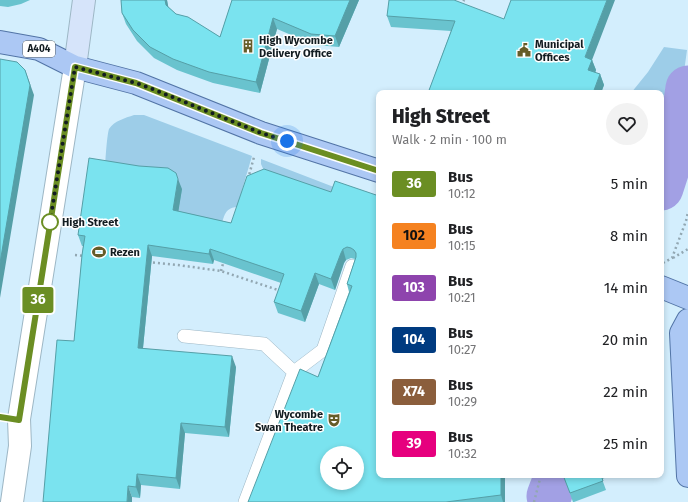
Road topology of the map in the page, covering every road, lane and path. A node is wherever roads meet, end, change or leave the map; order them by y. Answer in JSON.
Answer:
{"nodes":[{"id":1,"x":84,"y":0,"type":"edge"},
{"id":2,"x":464,"y":0,"type":"edge"},
{"id":3,"x":462,"y":7,"type":"edge"},
{"id":4,"x":0,"y":42,"type":"edge"},
{"id":5,"x":75,"y":67,"type":"junction"},
{"id":6,"x":261,"y":133,"type":"junction"},
{"id":7,"x":376,"y":170,"type":"edge"},
{"id":8,"x":247,"y":184,"type":"edge"},
{"id":9,"x":688,"y":212,"type":"edge"},
{"id":10,"x":688,"y":249,"type":"edge"},
{"id":11,"x":75,"y":255,"type":"dead end"},
{"id":12,"x":87,"y":256,"type":"edge"},
{"id":13,"x":225,"y":257,"type":"edge"},
{"id":14,"x":672,"y":258,"type":"junction"},
{"id":15,"x":141,"y":262,"type":"edge"},
{"id":16,"x":664,"y":262,"type":"edge"},
{"id":17,"x":352,"y":266,"type":"edge"},
{"id":18,"x":221,"y":271,"type":"junction"},
{"id":19,"x":664,"y":288,"type":"edge"},
{"id":20,"x":288,"y":294,"type":"edge"},
{"id":21,"x":688,"y":298,"type":"edge"},
{"id":22,"x":688,"y":320,"type":"edge"},
{"id":23,"x":184,"y":336,"type":"dead end"},
{"id":24,"x":294,"y":372,"type":"junction"},
{"id":25,"x":9,"y":418,"type":"edge"},
{"id":26,"x":688,"y":476,"type":"edge"},
{"id":27,"x":540,"y":478,"type":"edge"},
{"id":28,"x":12,"y":502,"type":"edge"},
{"id":29,"x":246,"y":502,"type":"edge"},
{"id":30,"x":534,"y":502,"type":"edge"}],
"edges":[{"from":1,"to":5,"type":"street"},
{"from":2,"to":3,"type":"path"},
{"from":4,"to":5,"type":"main road","number":"A404"},
{"from":5,"to":6,"type":"main road","number":"A404"},
{"from":5,"to":25,"type":"street"},
{"from":6,"to":7,"type":"main road","number":"A404"},
{"from":6,"to":8,"type":"path"},
{"from":9,"to":14,"type":"path"},
{"from":10,"to":14,"type":"path"},
{"from":11,"to":12,"type":"path"},
{"from":13,"to":18,"type":"path"},
{"from":14,"to":16,"type":"path"},
{"from":15,"to":18,"type":"path"},
{"from":17,"to":24,"type":"lane"},
{"from":18,"to":20,"type":"path"},
{"from":19,"to":21,"type":"main road"},
{"from":22,"to":26,"type":"main road"},
{"from":23,"to":24,"type":"lane"},
{"from":24,"to":29,"type":"lane"},
{"from":25,"to":28,"type":"street"},
{"from":27,"to":30,"type":"path"}]}
